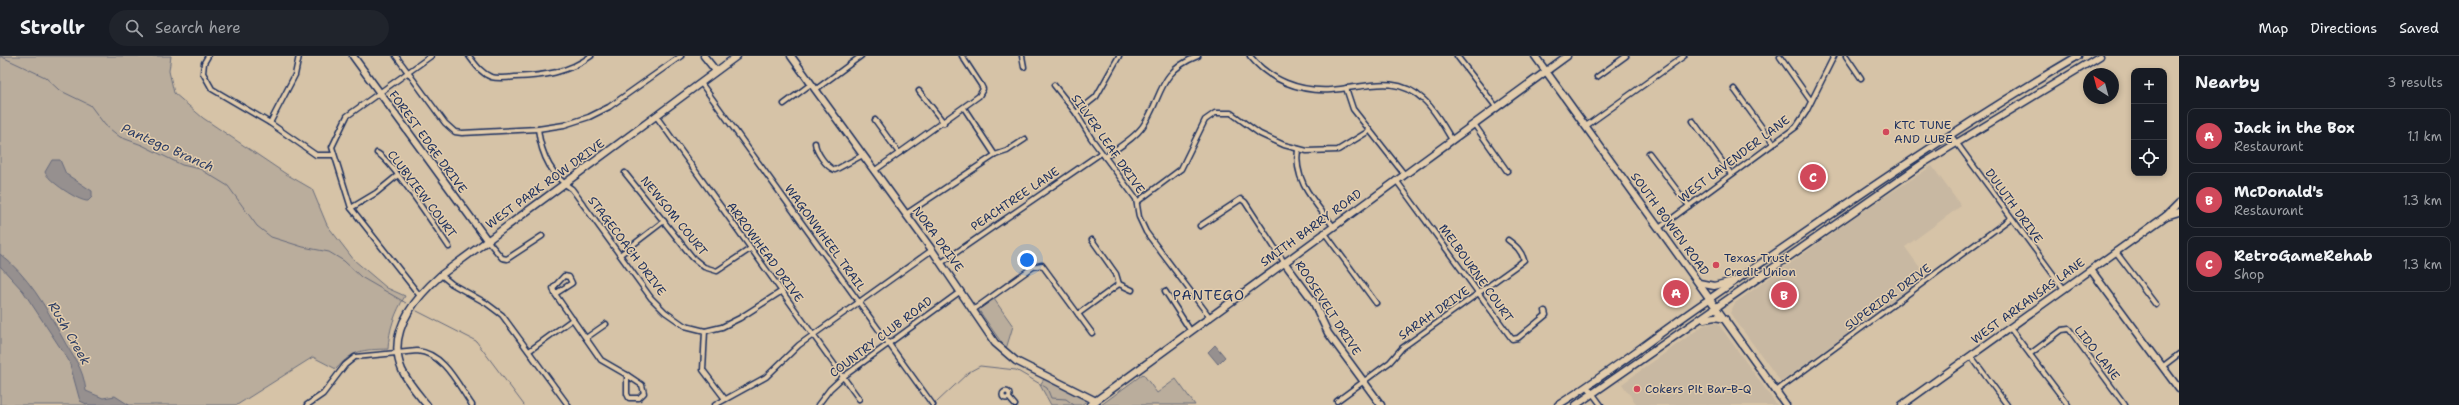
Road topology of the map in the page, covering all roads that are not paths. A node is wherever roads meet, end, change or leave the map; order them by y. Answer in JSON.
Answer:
{"nodes":[{"id":1,"x":208,"y":56,"type":"edge"},
{"id":2,"x":299,"y":56,"type":"edge"},
{"id":3,"x":353,"y":56,"type":"edge"},
{"id":4,"x":396,"y":56,"type":"edge"},
{"id":5,"x":432,"y":56,"type":"edge"},
{"id":6,"x":469,"y":56,"type":"edge"},
{"id":7,"x":591,"y":56,"type":"edge"},
{"id":8,"x":681,"y":56,"type":"edge"},
{"id":9,"x":704,"y":56,"type":"edge"},
{"id":10,"x":737,"y":56,"type":"edge"},
{"id":11,"x":791,"y":56,"type":"edge"},
{"id":12,"x":861,"y":56,"type":"edge"},
{"id":13,"x":962,"y":56,"type":"edge"},
{"id":14,"x":1022,"y":56,"type":"edge"},
{"id":15,"x":1119,"y":56,"type":"edge"},
{"id":16,"x":1198,"y":56,"type":"edge"},
{"id":17,"x":1250,"y":56,"type":"edge"},
{"id":18,"x":1457,"y":56,"type":"edge"},
{"id":19,"x":1535,"y":56,"type":"edge"},
{"id":20,"x":1568,"y":56,"type":"edge"},
{"id":21,"x":1626,"y":56,"type":"edge"},
{"id":22,"x":1684,"y":56,"type":"edge"},
{"id":23,"x":1834,"y":56,"type":"edge"},
{"id":24,"x":1846,"y":56,"type":"edge"},
{"id":25,"x":2078,"y":56,"type":"edge"},
{"id":26,"x":2100,"y":56,"type":"edge"},
{"id":27,"x":1780,"y":57,"type":"edge"},
{"id":28,"x":2060,"y":66,"type":"junction"},
{"id":29,"x":1024,"y":67,"type":"dead end"},
{"id":30,"x":716,"y":71,"type":"junction"},
{"id":31,"x":1546,"y":71,"type":"junction"},
{"id":32,"x":408,"y":73,"type":"junction"},
{"id":33,"x":2066,"y":76,"type":"junction"},
{"id":34,"x":1597,"y":77,"type":"dead end"},
{"id":35,"x":1861,"y":78,"type":"dead end"},
{"id":36,"x":701,"y":83,"type":"junction"},
{"id":37,"x":811,"y":84,"type":"junction"},
{"id":38,"x":1054,"y":85,"type":"dead end"},
{"id":39,"x":1346,"y":88,"type":"junction"},
{"id":40,"x":1734,"y":89,"type":"dead end"},
{"id":41,"x":815,"y":90,"type":"junction"},
{"id":42,"x":919,"y":91,"type":"dead end"},
{"id":43,"x":380,"y":94,"type":"junction"},
{"id":44,"x":1811,"y":101,"type":"junction"},
{"id":45,"x":784,"y":104,"type":"dead end"},
{"id":46,"x":964,"y":108,"type":"junction"},
{"id":47,"x":1497,"y":108,"type":"junction"},
{"id":48,"x":1076,"y":113,"type":"junction"},
{"id":49,"x":656,"y":116,"type":"junction"},
{"id":50,"x":875,"y":120,"type":"dead end"},
{"id":51,"x":1693,"y":121,"type":"dead end"},
{"id":52,"x":944,"y":122,"type":"junction"},
{"id":53,"x":270,"y":123,"type":"junction"},
{"id":54,"x":1474,"y":124,"type":"junction"},
{"id":55,"x":1586,"y":126,"type":"junction"},
{"id":56,"x":538,"y":129,"type":"junction"},
{"id":57,"x":1369,"y":131,"type":"junction"},
{"id":58,"x":1950,"y":134,"type":"junction"},
{"id":59,"x":1025,"y":139,"type":"dead end"},
{"id":60,"x":1452,"y":140,"type":"junction"},
{"id":61,"x":815,"y":143,"type":"dead end"},
{"id":62,"x":1956,"y":143,"type":"junction"},
{"id":63,"x":1774,"y":144,"type":"junction"},
{"id":64,"x":1298,"y":149,"type":"junction"},
{"id":65,"x":377,"y":153,"type":"dead end"},
{"id":66,"x":899,"y":153,"type":"junction"},
{"id":67,"x":1102,"y":153,"type":"junction"},
{"id":68,"x":1649,"y":154,"type":"dead end"},
{"id":69,"x":334,"y":155,"type":"junction"},
{"id":70,"x":864,"y":155,"type":"junction"},
{"id":71,"x":995,"y":155,"type":"junction"},
{"id":72,"x":1105,"y":157,"type":"junction"},
{"id":73,"x":874,"y":171,"type":"junction"},
{"id":74,"x":1507,"y":172,"type":"dead end"},
{"id":75,"x":625,"y":173,"type":"dead end"},
{"id":76,"x":1404,"y":174,"type":"junction"},
{"id":77,"x":1731,"y":174,"type":"junction"},
{"id":78,"x":398,"y":175,"type":"junction"},
{"id":79,"x":1396,"y":180,"type":"junction"},
{"id":80,"x":563,"y":184,"type":"junction"},
{"id":81,"x":1137,"y":202,"type":"junction"},
{"id":82,"x":2179,"y":203,"type":"edge"},
{"id":83,"x":1689,"y":206,"type":"junction"},
{"id":84,"x":351,"y":208,"type":"junction"},
{"id":85,"x":2179,"y":212,"type":"edge"},
{"id":86,"x":906,"y":214,"type":"junction"},
{"id":87,"x":2166,"y":216,"type":"junction"},
{"id":88,"x":2011,"y":218,"type":"junction"},
{"id":89,"x":664,"y":221,"type":"junction"},
{"id":90,"x":1200,"y":226,"type":"dead end"},
{"id":91,"x":1333,"y":226,"type":"junction"},
{"id":92,"x":1659,"y":228,"type":"junction"},
{"id":93,"x":1809,"y":229,"type":"junction"},
{"id":94,"x":1324,"y":232,"type":"junction"},
{"id":95,"x":542,"y":236,"type":"dead end"},
{"id":96,"x":1813,"y":239,"type":"junction"},
{"id":97,"x":487,"y":240,"type":"junction"},
{"id":98,"x":1092,"y":240,"type":"dead end"},
{"id":99,"x":1508,"y":240,"type":"dead end"},
{"id":100,"x":450,"y":247,"type":"dead end"},
{"id":101,"x":750,"y":249,"type":"junction"},
{"id":102,"x":932,"y":250,"type":"junction"},
{"id":103,"x":2116,"y":252,"type":"junction"},
{"id":104,"x":621,"y":254,"type":"junction"},
{"id":105,"x":941,"y":262,"type":"junction"},
{"id":106,"x":1284,"y":262,"type":"junction"},
{"id":107,"x":2091,"y":270,"type":"junction"},
{"id":108,"x":441,"y":275,"type":"junction"},
{"id":109,"x":1740,"y":278,"type":"junction"},
{"id":110,"x":1699,"y":283,"type":"junction"},
{"id":111,"x":1119,"y":284,"type":"junction"},
{"id":112,"x":2064,"y":289,"type":"junction"},
{"id":113,"x":1132,"y":290,"type":"dead end"},
{"id":114,"x":782,"y":291,"type":"junction"},
{"id":115,"x":961,"y":291,"type":"junction"},
{"id":116,"x":1165,"y":291,"type":"dead end"},
{"id":117,"x":555,"y":294,"type":"junction"},
{"id":118,"x":1479,"y":294,"type":"junction"},
{"id":119,"x":420,"y":296,"type":"junction"},
{"id":120,"x":1710,"y":299,"type":"junction"},
{"id":121,"x":859,"y":302,"type":"junction"},
{"id":122,"x":1376,"y":303,"type":"dead end"},
{"id":123,"x":2156,"y":305,"type":"dead end"},
{"id":124,"x":1716,"y":308,"type":"junction"},
{"id":125,"x":973,"y":310,"type":"junction"},
{"id":126,"x":1545,"y":311,"type":"dead end"},
{"id":127,"x":1078,"y":314,"type":"junction"},
{"id":128,"x":1209,"y":316,"type":"junction"},
{"id":129,"x":1725,"y":319,"type":"junction"},
{"id":130,"x":573,"y":320,"type":"junction"},
{"id":131,"x":1696,"y":322,"type":"junction"},
{"id":132,"x":606,"y":324,"type":"dead end"},
{"id":133,"x":2010,"y":328,"type":"junction"},
{"id":134,"x":1190,"y":330,"type":"junction"},
{"id":135,"x":705,"y":331,"type":"junction"},
{"id":136,"x":1092,"y":333,"type":"dead end"},
{"id":137,"x":813,"y":335,"type":"junction"},
{"id":138,"x":586,"y":338,"type":"junction"},
{"id":139,"x":889,"y":343,"type":"junction"},
{"id":140,"x":529,"y":351,"type":"junction"},
{"id":141,"x":398,"y":352,"type":"junction"},
{"id":142,"x":2030,"y":354,"type":"junction"},
{"id":143,"x":2179,"y":354,"type":"edge"},
{"id":144,"x":1971,"y":356,"type":"junction"},
{"id":145,"x":2162,"y":367,"type":"junction"},
{"id":146,"x":627,"y":375,"type":"junction"},
{"id":147,"x":843,"y":377,"type":"junction"},
{"id":148,"x":1364,"y":382,"type":"junction"},
{"id":149,"x":1587,"y":386,"type":"junction"},
{"id":150,"x":2179,"y":389,"type":"edge"},
{"id":151,"x":1776,"y":391,"type":"junction"},
{"id":152,"x":1593,"y":394,"type":"junction"},
{"id":153,"x":1008,"y":398,"type":"dead end"},
{"id":154,"x":725,"y":399,"type":"junction"},
{"id":155,"x":859,"y":399,"type":"dead end"},
{"id":156,"x":1338,"y":401,"type":"dead end"},
{"id":157,"x":1093,"y":403,"type":"edge"},
{"id":158,"x":307,"y":405,"type":"edge"},
{"id":159,"x":427,"y":405,"type":"edge"},
{"id":160,"x":472,"y":405,"type":"edge"},
{"id":161,"x":568,"y":405,"type":"edge"},
{"id":162,"x":715,"y":405,"type":"edge"},
{"id":163,"x":818,"y":405,"type":"edge"},
{"id":164,"x":933,"y":405,"type":"edge"},
{"id":165,"x":1014,"y":405,"type":"edge"},
{"id":166,"x":1381,"y":405,"type":"edge"},
{"id":167,"x":1558,"y":405,"type":"edge"},
{"id":168,"x":1576,"y":405,"type":"edge"},
{"id":169,"x":1601,"y":405,"type":"edge"},
{"id":170,"x":1786,"y":405,"type":"edge"},
{"id":171,"x":1902,"y":405,"type":"edge"},
{"id":172,"x":2007,"y":405,"type":"edge"},
{"id":173,"x":2068,"y":405,"type":"edge"},
{"id":174,"x":2125,"y":405,"type":"edge"}],
"edges":[{"from":1,"to":53,"type":"street"},
{"from":2,"to":53,"type":"street"},
{"from":3,"to":43,"type":"main road","name":"FOREST EDGE DRIVE"},
{"from":4,"to":32,"type":"street"},
{"from":5,"to":32,"type":"street"},
{"from":6,"to":7,"type":"street"},
{"from":8,"to":56,"type":"street"},
{"from":9,"to":30,"type":"main road"},
{"from":10,"to":30,"type":"main road","name":"WEST PARK ROW DRIVE"},
{"from":11,"to":37,"type":"main road","name":"NORA DRIVE"},
{"from":12,"to":41,"type":"street"},
{"from":13,"to":46,"type":"street"},
{"from":14,"to":29,"type":"street"},
{"from":15,"to":48,"type":"street"},
{"from":16,"to":72,"type":"street"},
{"from":17,"to":39,"type":"street"},
{"from":18,"to":47,"type":"street"},
{"from":19,"to":31,"type":"main road","name":"SOUTH BOWEN ROAD"},
{"from":20,"to":31,"type":"main road","name":"SMITH BARRY ROAD"},
{"from":21,"to":34,"type":"street"},
{"from":22,"to":55,"type":"street"},
{"from":23,"to":44,"type":"street","name":"WEST LAVENDER LANE"},
{"from":24,"to":35,"type":"street"},
{"from":25,"to":28,"type":"main road"},
{"from":26,"to":33,"type":"main road"},
{"from":27,"to":44,"type":"street"},
{"from":28,"to":33,"type":"main road"},
{"from":28,"to":58,"type":"main road"},
{"from":30,"to":36,"type":"main road","name":"WEST PARK ROW DRIVE"},
{"from":31,"to":47,"type":"main road","name":"SMITH BARRY ROAD"},
{"from":31,"to":55,"type":"main road","name":"SOUTH BOWEN ROAD"},
{"from":32,"to":43,"type":"street"},
{"from":32,"to":56,"type":"street"},
{"from":33,"to":62,"type":"main road"},
{"from":36,"to":49,"type":"main road","name":"WEST PARK ROW DRIVE"},
{"from":36,"to":121,"type":"street","name":"WAGONWHEEL TRAIL"},
{"from":37,"to":41,"type":"main road","name":"NORA DRIVE"},
{"from":37,"to":45,"type":"street"},
{"from":38,"to":48,"type":"street","name":"SILVER LEAF DRIVE"},
{"from":39,"to":57,"type":"street"},
{"from":39,"to":60,"type":"street"},
{"from":40,"to":63,"type":"street"},
{"from":41,"to":70,"type":"main road","name":"NORA DRIVE"},
{"from":42,"to":52,"type":"street"},
{"from":43,"to":69,"type":"street"},
{"from":43,"to":97,"type":"main road","name":"FOREST EDGE DRIVE"},
{"from":44,"to":63,"type":"street","name":"WEST LAVENDER LANE"},
{"from":46,"to":52,"type":"street"},
{"from":46,"to":71,"type":"street"},
{"from":47,"to":54,"type":"main road","name":"SMITH BARRY ROAD"},
{"from":48,"to":67,"type":"street","name":"SILVER LEAF DRIVE"},
{"from":49,"to":80,"type":"main road","name":"WEST PARK ROW DRIVE"},
{"from":49,"to":101,"type":"street","name":"ARROWHEAD DRIVE"},
{"from":50,"to":66,"type":"street"},
{"from":51,"to":77,"type":"street"},
{"from":52,"to":66,"type":"street"},
{"from":53,"to":69,"type":"street"},
{"from":54,"to":60,"type":"main road","name":"SMITH BARRY ROAD"},
{"from":54,"to":74,"type":"street"},
{"from":55,"to":92,"type":"main road","name":"SOUTH BOWEN ROAD"},
{"from":56,"to":80,"type":"street","name":"STAGECOACH DRIVE"},
{"from":57,"to":64,"type":"street"},
{"from":57,"to":76,"type":"street"},
{"from":58,"to":62,"type":"street","name":"DULUTH DRIVE"},
{"from":58,"to":93,"type":"main road"},
{"from":59,"to":71,"type":"street"},
{"from":60,"to":76,"type":"main road","name":"SMITH BARRY ROAD"},
{"from":61,"to":70,"type":"street"},
{"from":62,"to":88,"type":"street","name":"DULUTH DRIVE"},
{"from":62,"to":96,"type":"main road"},
{"from":63,"to":77,"type":"street","name":"WEST LAVENDER LANE"},
{"from":64,"to":81,"type":"street"},
{"from":64,"to":91,"type":"street"},
{"from":65,"to":78,"type":"street","name":"CLUBVIEW COURT"},
{"from":66,"to":73,"type":"street"},
{"from":67,"to":72,"type":"street","name":"SILVER LEAF DRIVE"},
{"from":67,"to":105,"type":"street","name":"PEACHTREE LANE"},
{"from":68,"to":83,"type":"street"},
{"from":69,"to":84,"type":"street"},
{"from":70,"to":73,"type":"main road","name":"NORA DRIVE"},
{"from":71,"to":86,"type":"street"},
{"from":72,"to":81,"type":"street","name":"SILVER LEAF DRIVE"},
{"from":73,"to":86,"type":"main road","name":"NORA DRIVE"},
{"from":75,"to":89,"type":"street","name":"NEWSOM COURT"},
{"from":76,"to":79,"type":"main road","name":"SMITH BARRY ROAD"},
{"from":77,"to":83,"type":"street","name":"WEST LAVENDER LANE"},
{"from":78,"to":84,"type":"street"},
{"from":78,"to":100,"type":"street","name":"CLUBVIEW COURT"},
{"from":79,"to":91,"type":"main road","name":"SMITH BARRY ROAD"},
{"from":79,"to":118,"type":"street","name":"MELBOURNE COURT"},
{"from":80,"to":97,"type":"main road","name":"WEST PARK ROW DRIVE"},
{"from":80,"to":104,"type":"street","name":"STAGECOACH DRIVE"},
{"from":81,"to":128,"type":"street","name":"SILVER LEAF DRIVE"},
{"from":82,"to":87,"type":"main road","name":"WEST ARKANSAS LANE"},
{"from":83,"to":92,"type":"street","name":"WEST LAVENDER LANE"},
{"from":84,"to":119,"type":"street"},
{"from":85,"to":87,"type":"main road","name":"WEST ARKANSAS LANE"},
{"from":86,"to":102,"type":"main road","name":"NORA DRIVE"},
{"from":87,"to":103,"type":"main road","name":"WEST ARKANSAS LANE"},
{"from":88,"to":112,"type":"street","name":"DULUTH DRIVE"},
{"from":88,"to":151,"type":"street","name":"SUPERIOR DRIVE"},
{"from":89,"to":101,"type":"street","name":"NEWSOM COURT"},
{"from":89,"to":104,"type":"street"},
{"from":90,"to":106,"type":"street"},
{"from":91,"to":94,"type":"main road","name":"SMITH BARRY ROAD"},
{"from":92,"to":110,"type":"main road","name":"SOUTH BOWEN ROAD"},
{"from":93,"to":96,"type":"main road"},
{"from":93,"to":109,"type":"main road"},
{"from":94,"to":106,"type":"main road","name":"SMITH BARRY ROAD"},
{"from":94,"to":122,"type":"street"},
{"from":95,"to":97,"type":"street"},
{"from":96,"to":124,"type":"main road"},
{"from":97,"to":108,"type":"main road","name":"WEST PARK ROW DRIVE"},
{"from":98,"to":111,"type":"street"},
{"from":99,"to":118,"type":"street","name":"SARAH DRIVE"},
{"from":101,"to":114,"type":"street","name":"ARROWHEAD DRIVE"},
{"from":102,"to":105,"type":"main road","name":"NORA DRIVE"},
{"from":102,"to":121,"type":"street"},
{"from":103,"to":107,"type":"main road","name":"WEST ARKANSAS LANE"},
{"from":103,"to":123,"type":"street"},
{"from":104,"to":135,"type":"street","name":"STAGECOACH DRIVE"},
{"from":105,"to":115,"type":"main road","name":"NORA DRIVE"},
{"from":106,"to":128,"type":"main road","name":"SMITH BARRY ROAD"},
{"from":106,"to":148,"type":"main road","name":"ROOSEVELT DRIVE"},
{"from":107,"to":112,"type":"main road","name":"WEST ARKANSAS LANE"},
{"from":107,"to":145,"type":"main road"},
{"from":108,"to":119,"type":"main road","name":"WEST PARK ROW DRIVE"},
{"from":108,"to":140,"type":"street"},
{"from":109,"to":110,"type":"main road"},
{"from":109,"to":120,"type":"main road"},
{"from":110,"to":120,"type":"main road","name":"SOUTH BOWEN ROAD"},
{"from":111,"to":113,"type":"street"},
{"from":111,"to":127,"type":"street"},
{"from":112,"to":133,"type":"main road","name":"WEST ARKANSAS LANE"},
{"from":114,"to":135,"type":"street","name":"STAGECOACH DRIVE"},
{"from":114,"to":137,"type":"street","name":"ARROWHEAD DRIVE"},
{"from":115,"to":125,"type":"main road","name":"NORA DRIVE"},
{"from":115,"to":139,"type":"street","name":"COUNTRY CLUB ROAD"},
{"from":116,"to":134,"type":"street"},
{"from":117,"to":117,"type":"street"},
{"from":117,"to":130,"type":"street"},
{"from":118,"to":126,"type":"street","name":"MELBOURNE COURT"},
{"from":118,"to":148,"type":"street","name":"SARAH DRIVE"},
{"from":119,"to":141,"type":"main road","name":"WEST PARK ROW DRIVE"},
{"from":120,"to":124,"type":"main road","name":"SOUTH BOWEN ROAD"},
{"from":120,"to":149,"type":"main road"},
{"from":121,"to":137,"type":"street"},
{"from":121,"to":139,"type":"street","name":"WAGONWHEEL TRAIL"},
{"from":124,"to":129,"type":"main road","name":"SOUTH BOWEN ROAD"},
{"from":124,"to":131,"type":"main road"},
{"from":125,"to":127,"type":"street"},
{"from":125,"to":157,"type":"main road","name":"NORA DRIVE"},
{"from":127,"to":136,"type":"street"},
{"from":128,"to":134,"type":"main road","name":"SMITH BARRY ROAD"},
{"from":129,"to":131,"type":"main road"},
{"from":129,"to":151,"type":"main road","name":"SOUTH BOWEN ROAD"},
{"from":130,"to":138,"type":"street"},
{"from":130,"to":140,"type":"street"},
{"from":131,"to":152,"type":"main road"},
{"from":132,"to":138,"type":"street"},
{"from":133,"to":142,"type":"street"},
{"from":133,"to":144,"type":"main road","name":"WEST ARKANSAS LANE"},
{"from":134,"to":157,"type":"main road","name":"SMITH BARRY ROAD"},
{"from":135,"to":154,"type":"street"},
{"from":137,"to":147,"type":"street","name":"ARROWHEAD DRIVE"},
{"from":137,"to":154,"type":"street"},
{"from":138,"to":146,"type":"street"},
{"from":139,"to":147,"type":"street","name":"COUNTRY CLUB ROAD"},
{"from":139,"to":164,"type":"street","name":"WAGONWHEEL TRAIL"},
{"from":140,"to":161,"type":"street"},
{"from":141,"to":158,"type":"street"},
{"from":141,"to":159,"type":"main road"},
{"from":141,"to":160,"type":"street"},
{"from":142,"to":173,"type":"street"},
{"from":142,"to":174,"type":"street","name":"LIDO LANE"},
{"from":143,"to":145,"type":"street"},
{"from":144,"to":171,"type":"main road","name":"WEST ARKANSAS LANE"},
{"from":144,"to":172,"type":"street"},
{"from":145,"to":150,"type":"main road"},
{"from":146,"to":146,"type":"street"},
{"from":147,"to":155,"type":"street","name":"ARROWHEAD DRIVE"},
{"from":147,"to":163,"type":"street","name":"COUNTRY CLUB ROAD"},
{"from":148,"to":156,"type":"street","name":"SARAH DRIVE"},
{"from":148,"to":166,"type":"main road","name":"ROOSEVELT DRIVE"},
{"from":149,"to":152,"type":"street"},
{"from":149,"to":167,"type":"main road"},
{"from":151,"to":170,"type":"main road","name":"SOUTH BOWEN ROAD"},
{"from":152,"to":168,"type":"main road"},
{"from":152,"to":169,"type":"street"},
{"from":153,"to":165,"type":"street"},
{"from":154,"to":162,"type":"street"}]}
